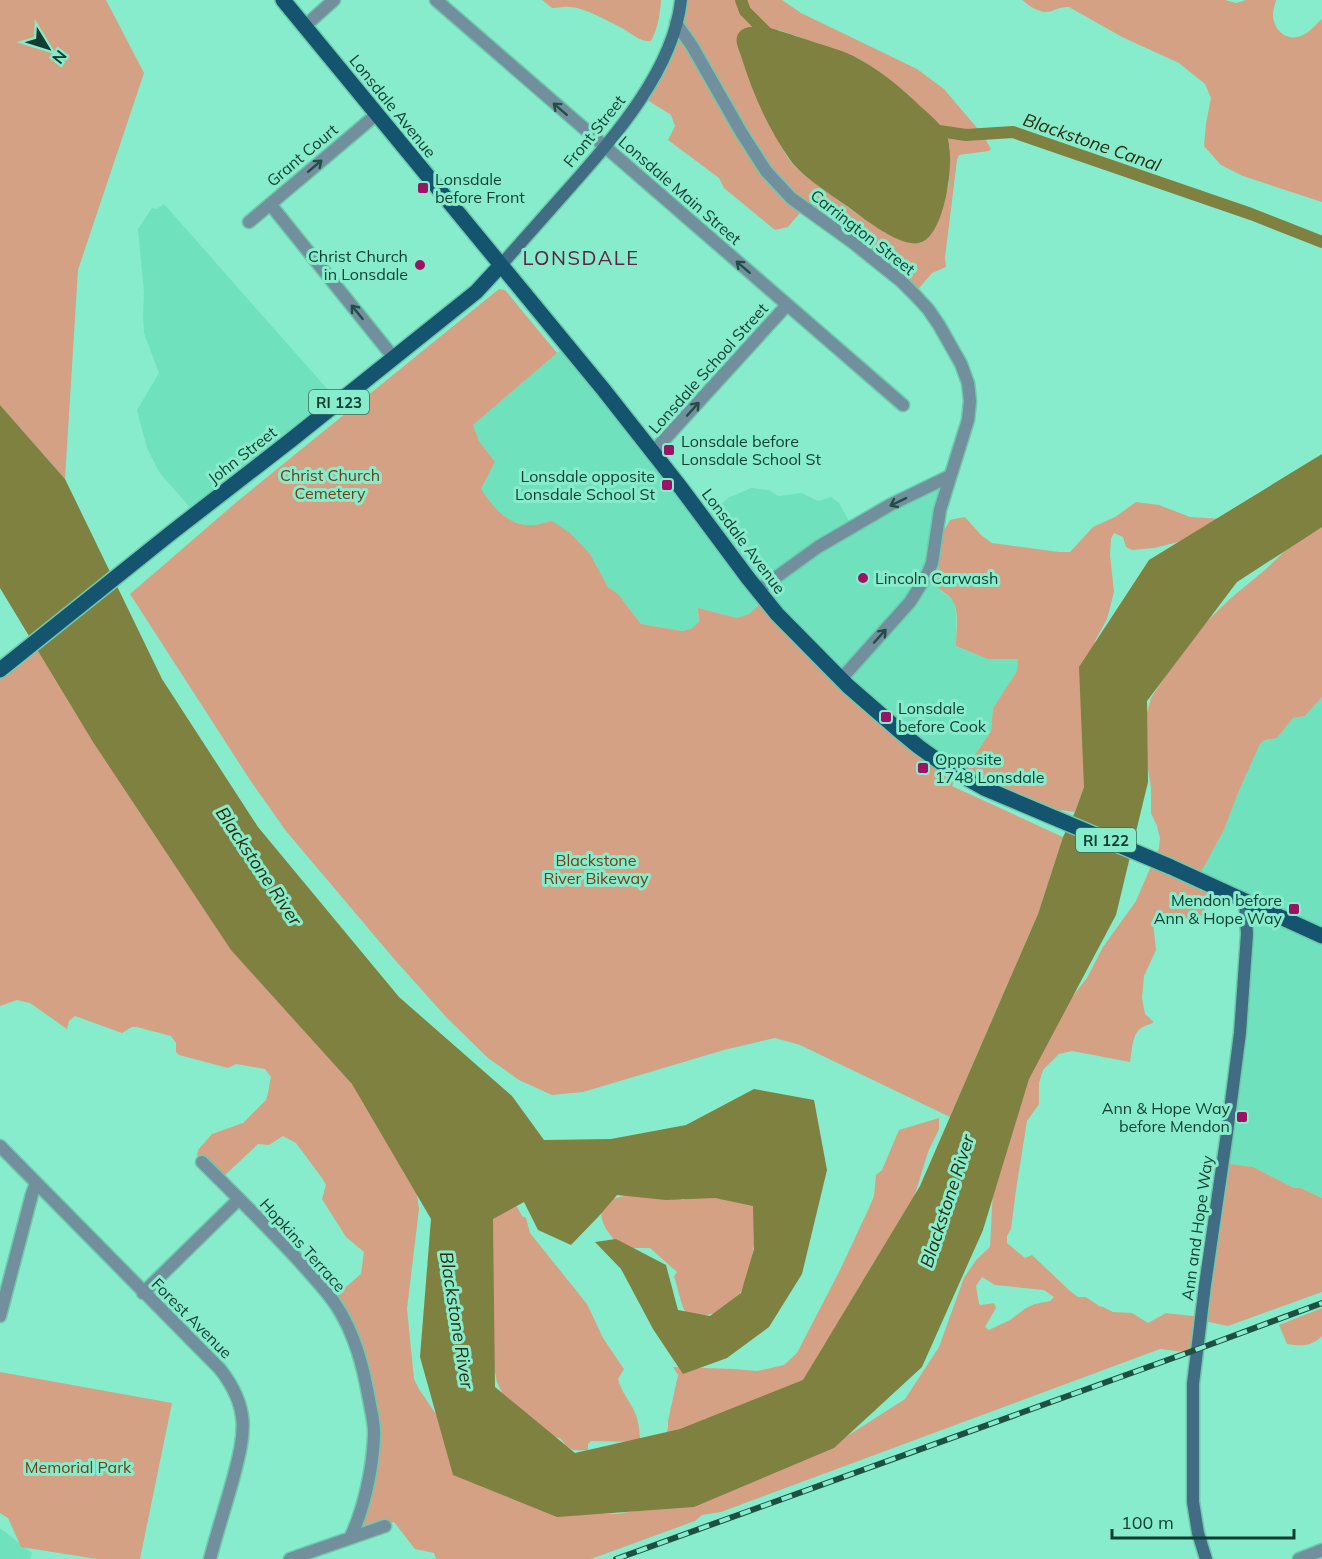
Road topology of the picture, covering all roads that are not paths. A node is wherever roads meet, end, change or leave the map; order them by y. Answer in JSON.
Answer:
{"nodes":[{"id":1,"x":283,"y":0,"type":"edge"},
{"id":2,"x":334,"y":0,"type":"edge"},
{"id":3,"x":436,"y":0,"type":"edge"},
{"id":4,"x":681,"y":0,"type":"edge"},
{"id":5,"x":676,"y":23,"type":"junction"},
{"id":6,"x":305,"y":26,"type":"junction"},
{"id":7,"x":377,"y":114,"type":"junction"},
{"id":8,"x":605,"y":146,"type":"junction"},
{"id":9,"x":270,"y":204,"type":"junction"},
{"id":10,"x":249,"y":222,"type":"dead end"},
{"id":11,"x":501,"y":265,"type":"junction"},
{"id":12,"x":787,"y":305,"type":"junction"},
{"id":13,"x":394,"y":358,"type":"junction"},
{"id":14,"x":903,"y":405,"type":"dead end"},
{"id":15,"x":653,"y":452,"type":"junction"},
{"id":16,"x":950,"y":476,"type":"junction"},
{"id":17,"x":757,"y":591,"type":"junction"},
{"id":18,"x":0,"y":670,"type":"edge"},
{"id":19,"x":841,"y":679,"type":"junction"},
{"id":20,"x":1245,"y":901,"type":"junction"},
{"id":21,"x":1322,"y":936,"type":"edge"},
{"id":22,"x":0,"y":1146,"type":"edge"},
{"id":23,"x":202,"y":1161,"type":"dead end"},
{"id":24,"x":36,"y":1183,"type":"junction"},
{"id":25,"x":239,"y":1199,"type":"junction"},
{"id":26,"x":143,"y":1293,"type":"junction"},
{"id":27,"x":0,"y":1316,"type":"edge"},
{"id":28,"x":385,"y":1526,"type":"dead end"},
{"id":29,"x":350,"y":1538,"type":"junction"},
{"id":30,"x":1322,"y":1550,"type":"edge"},
{"id":31,"x":210,"y":1559,"type":"edge"},
{"id":32,"x":290,"y":1559,"type":"edge"},
{"id":33,"x":1206,"y":1559,"type":"edge"},
{"id":34,"x":1299,"y":1559,"type":"edge"}],
"edges":[{"from":1,"to":6,"type":"main road","name":"Lonsdale Avenue","number":"RI 122"},
{"from":2,"to":6,"type":"street"},
{"from":8,"to":3,"type":"street","name":"Lonsdale Main Street","one_way":true},
{"from":4,"to":5,"type":"main road","name":"Front Street","number":"RI 123"},
{"from":5,"to":8,"type":"main road","name":"Front Street","number":"RI 123"},
{"from":5,"to":16,"type":"street","name":"Carrington Street"},
{"from":6,"to":7,"type":"main road","name":"Lonsdale Avenue","number":"RI 122"},
{"from":9,"to":7,"type":"street","name":"Grant Court","one_way":true},
{"from":7,"to":11,"type":"main road","name":"Lonsdale Avenue","number":"RI 122"},
{"from":8,"to":11,"type":"main road","name":"Front Street","number":"RI 123"},
{"from":12,"to":8,"type":"street","name":"Lonsdale Main Street","one_way":true},
{"from":9,"to":10,"type":"street","name":"Grant Court"},
{"from":13,"to":9,"type":"street","one_way":true},
{"from":11,"to":13,"type":"main road","name":"John Street","number":"RI 123"},
{"from":11,"to":15,"type":"main road","name":"Lonsdale Avenue","number":"RI 122"},
{"from":12,"to":14,"type":"street","name":"Lonsdale Main Street"},
{"from":15,"to":12,"type":"street","name":"Lonsdale School Street","one_way":true},
{"from":13,"to":18,"type":"main road","name":"John Street","number":"RI 123"},
{"from":15,"to":17,"type":"main road","name":"Lonsdale Avenue","number":"RI 122"},
{"from":16,"to":17,"type":"street","one_way":true},
{"from":19,"to":16,"type":"street","name":"Carrington Street","one_way":true},
{"from":17,"to":19,"type":"main road","name":"Lonsdale Avenue","number":"RI 122"},
{"from":19,"to":20,"type":"main road","name":"Lonsdale Avenue","number":"RI 122"},
{"from":20,"to":21,"type":"main road","number":"RI 122"},
{"from":20,"to":33,"type":"main road","name":"Ann and Hope Way"},
{"from":22,"to":24,"type":"street","name":"Forest Avenue"},
{"from":23,"to":25,"type":"street","name":"Hopkins Terrace"},
{"from":24,"to":26,"type":"street","name":"Forest Avenue"},
{"from":24,"to":27,"type":"street"},
{"from":25,"to":26,"type":"street"},
{"from":25,"to":29,"type":"street","name":"Hopkins Terrace"},
{"from":26,"to":31,"type":"street","name":"Forest Avenue"},
{"from":28,"to":29,"type":"street"},
{"from":29,"to":32,"type":"street"},
{"from":30,"to":34,"type":"street"}]}
